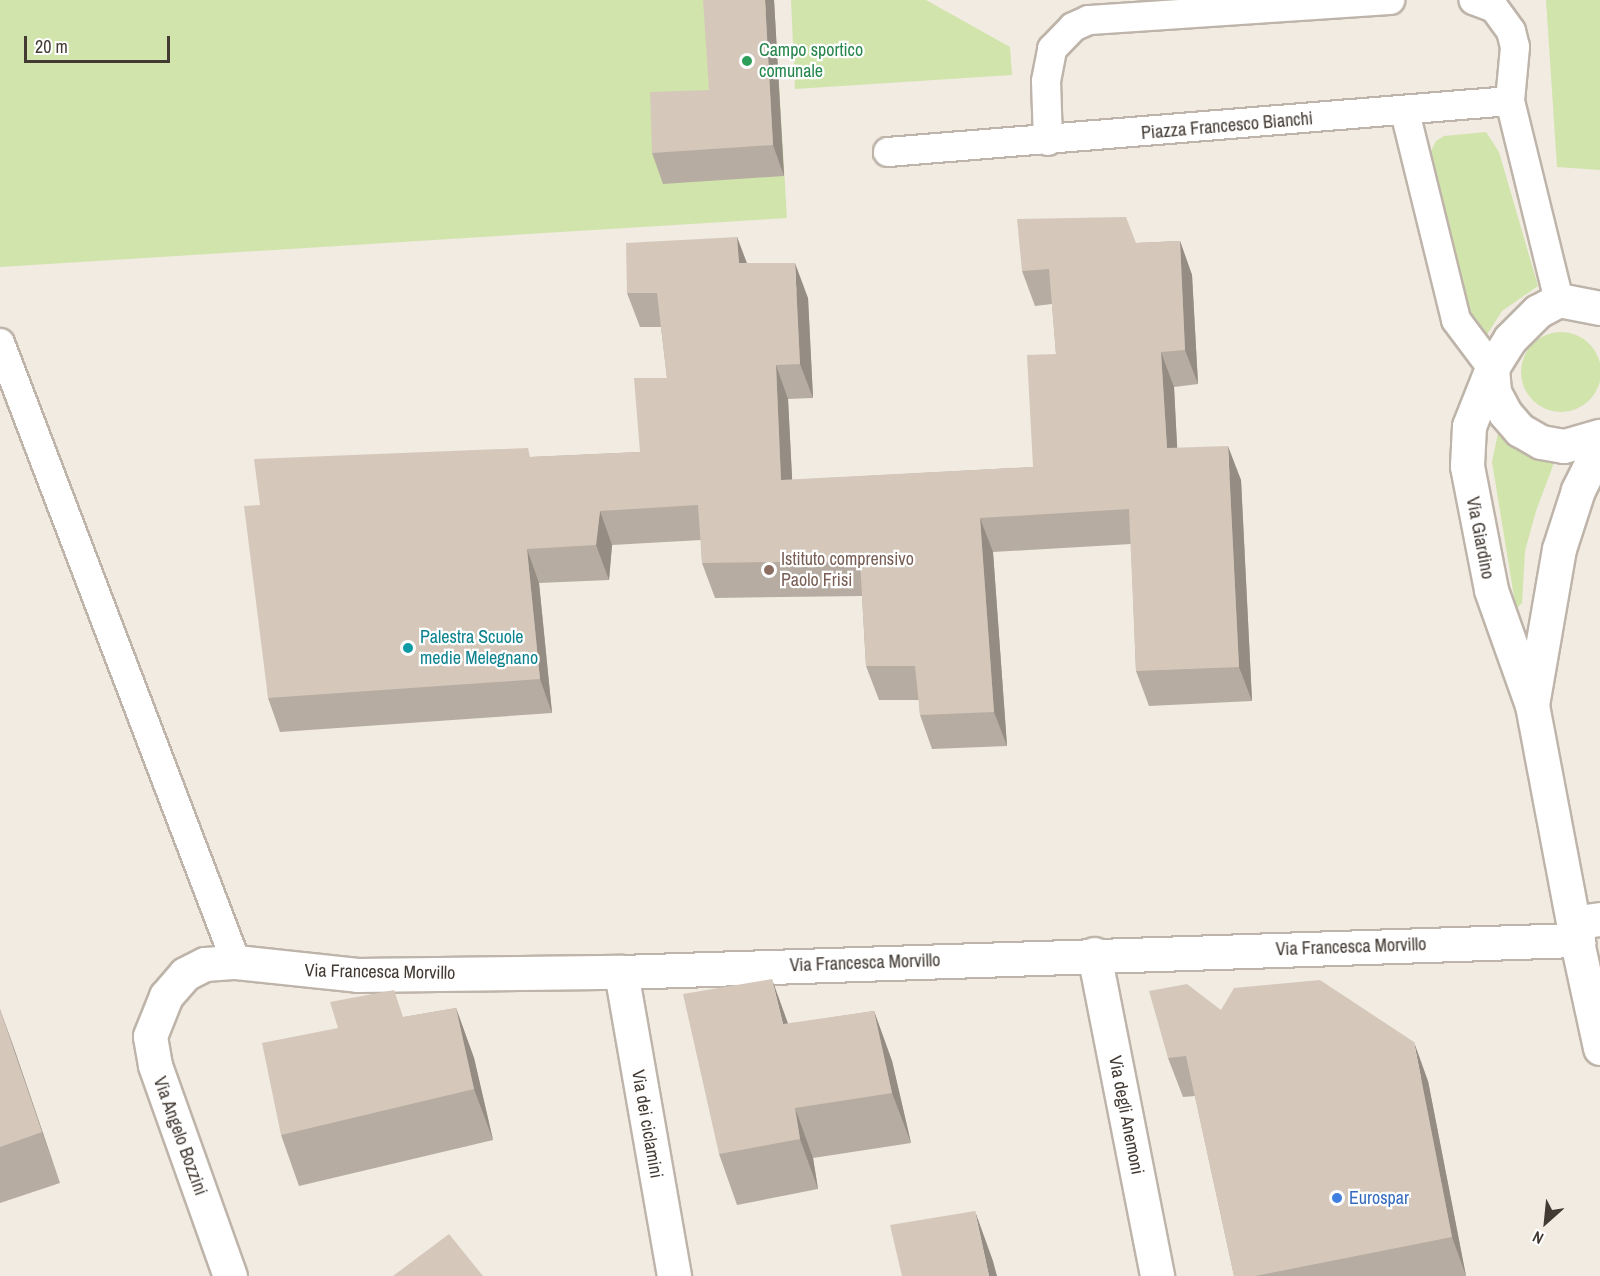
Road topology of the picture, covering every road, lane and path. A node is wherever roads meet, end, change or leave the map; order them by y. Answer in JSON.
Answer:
{"nodes":[{"id":1,"x":1390,"y":0,"type":"edge"},
{"id":2,"x":1473,"y":0,"type":"edge"},
{"id":3,"x":1510,"y":101,"type":"junction"},
{"id":4,"x":1406,"y":112,"type":"junction"},
{"id":5,"x":1048,"y":141,"type":"junction"},
{"id":6,"x":888,"y":152,"type":"dead end"},
{"id":7,"x":1600,"y":280,"type":"edge"},
{"id":8,"x":1559,"y":300,"type":"junction"},
{"id":9,"x":1600,"y":308,"type":"edge"},
{"id":10,"x":0,"y":343,"type":"edge"},
{"id":11,"x":1492,"y":368,"type":"junction"},
{"id":12,"x":1600,"y":436,"type":"edge"},
{"id":13,"x":1600,"y":446,"type":"edge"},
{"id":14,"x":1532,"y":705,"type":"junction"},
{"id":15,"x":1584,"y":928,"type":"edge"},
{"id":16,"x":1094,"y":954,"type":"junction"},
{"id":17,"x":237,"y":962,"type":"junction"},
{"id":18,"x":621,"y":972,"type":"junction"},
{"id":19,"x":166,"y":996,"type":"joint"},
{"id":20,"x":1600,"y":1048,"type":"edge"},
{"id":21,"x":230,"y":1276,"type":"edge"},
{"id":22,"x":674,"y":1276,"type":"edge"},
{"id":23,"x":1157,"y":1276,"type":"edge"}],
"edges":[{"from":1,"to":5,"type":"lane"},
{"from":2,"to":3,"type":"lane"},
{"from":3,"to":4,"type":"lane","name":"Piazza Francesco Bianchi"},
{"from":3,"to":8,"type":"lane"},
{"from":4,"to":5,"type":"lane","name":"Piazza Francesco Bianchi"},
{"from":4,"to":11,"type":"lane"},
{"from":5,"to":6,"type":"lane","name":"Piazza Francesco Bianchi"},
{"from":7,"to":8,"type":"street","name":"Via Giardino"},
{"from":8,"to":9,"type":"street"},
{"from":8,"to":11,"type":"street","name":"Via Giardino"},
{"from":10,"to":17,"type":"lane"},
{"from":11,"to":12,"type":"street"},
{"from":11,"to":14,"type":"street","name":"Via Giardino"},
{"from":13,"to":14,"type":"street","name":"Via Giardino"},
{"from":14,"to":15,"type":"street","name":"Via Giardino"},
{"from":15,"to":16,"type":"street","name":"Via Francesca Morvillo"},
{"from":15,"to":20,"type":"street","name":"Via Giardino"},
{"from":16,"to":18,"type":"street","name":"Via Francesca Morvillo"},
{"from":16,"to":23,"type":"street","name":"Via degli Anemoni"},
{"from":17,"to":18,"type":"street","name":"Via Francesca Morvillo"},
{"from":17,"to":19,"type":"street","name":"Via Francesca Morvillo"},
{"from":18,"to":22,"type":"street","name":"Via dei ciclamini"},
{"from":19,"to":21,"type":"street","name":"Via Angelo Bozzini"}]}
